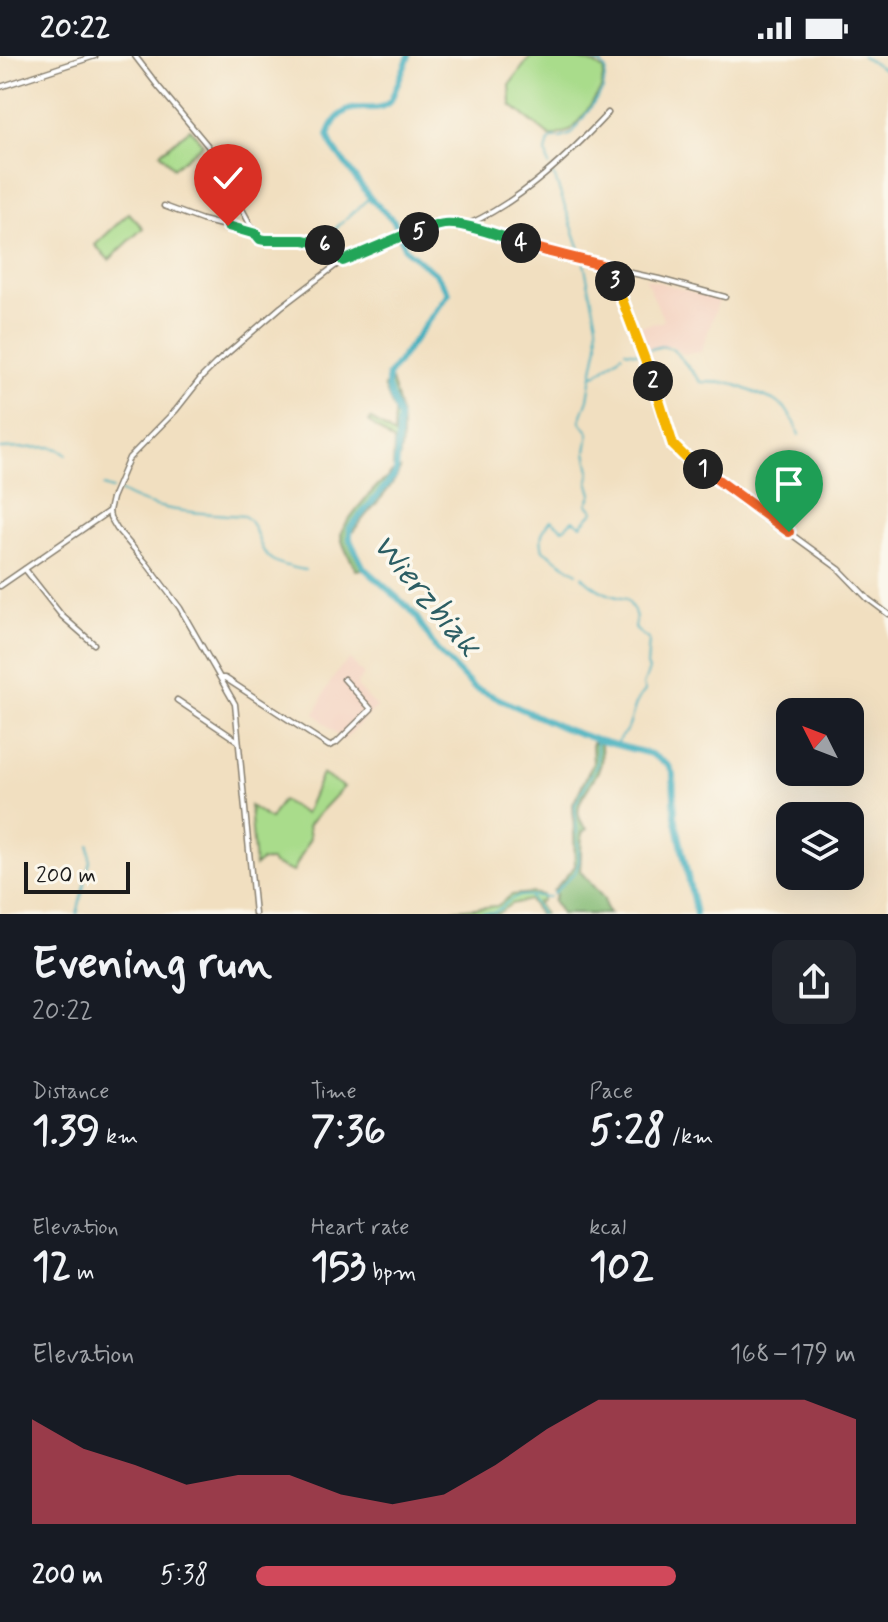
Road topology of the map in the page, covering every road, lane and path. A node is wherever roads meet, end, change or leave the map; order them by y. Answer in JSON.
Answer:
{"nodes":[{"id":1,"x":95,"y":56,"type":"edge"},
{"id":2,"x":135,"y":56,"type":"edge"},
{"id":3,"x":0,"y":87,"type":"edge"},
{"id":4,"x":608,"y":113,"type":"dead end"},
{"id":5,"x":164,"y":206,"type":"dead end"},
{"id":6,"x":466,"y":226,"type":"junction"},
{"id":7,"x":256,"y":234,"type":"junction"},
{"id":8,"x":343,"y":261,"type":"junction"},
{"id":9,"x":608,"y":267,"type":"junction"},
{"id":10,"x":725,"y":297,"type":"dead end"},
{"id":11,"x":109,"y":511,"type":"junction"},
{"id":12,"x":25,"y":569,"type":"junction"},
{"id":13,"x":0,"y":586,"type":"edge"},
{"id":14,"x":888,"y":614,"type":"edge"},
{"id":15,"x":94,"y":644,"type":"dead end"},
{"id":16,"x":221,"y":678,"type":"junction"},
{"id":17,"x":344,"y":679,"type":"dead end"},
{"id":18,"x":177,"y":700,"type":"dead end"},
{"id":19,"x":239,"y":742,"type":"junction"},
{"id":20,"x":255,"y":914,"type":"edge"}],
"edges":[{"from":1,"to":3,"type":"street"},
{"from":2,"to":7,"type":"street"},
{"from":4,"to":6,"type":"street"},
{"from":5,"to":7,"type":"street"},
{"from":6,"to":8,"type":"street"},
{"from":6,"to":9,"type":"street"},
{"from":7,"to":8,"type":"street"},
{"from":8,"to":11,"type":"street"},
{"from":9,"to":10,"type":"street"},
{"from":9,"to":14,"type":"street"},
{"from":11,"to":12,"type":"street"},
{"from":11,"to":16,"type":"street"},
{"from":12,"to":13,"type":"street"},
{"from":12,"to":15,"type":"street"},
{"from":16,"to":17,"type":"street"},
{"from":16,"to":19,"type":"street"},
{"from":18,"to":19,"type":"street"},
{"from":19,"to":20,"type":"street"}]}
